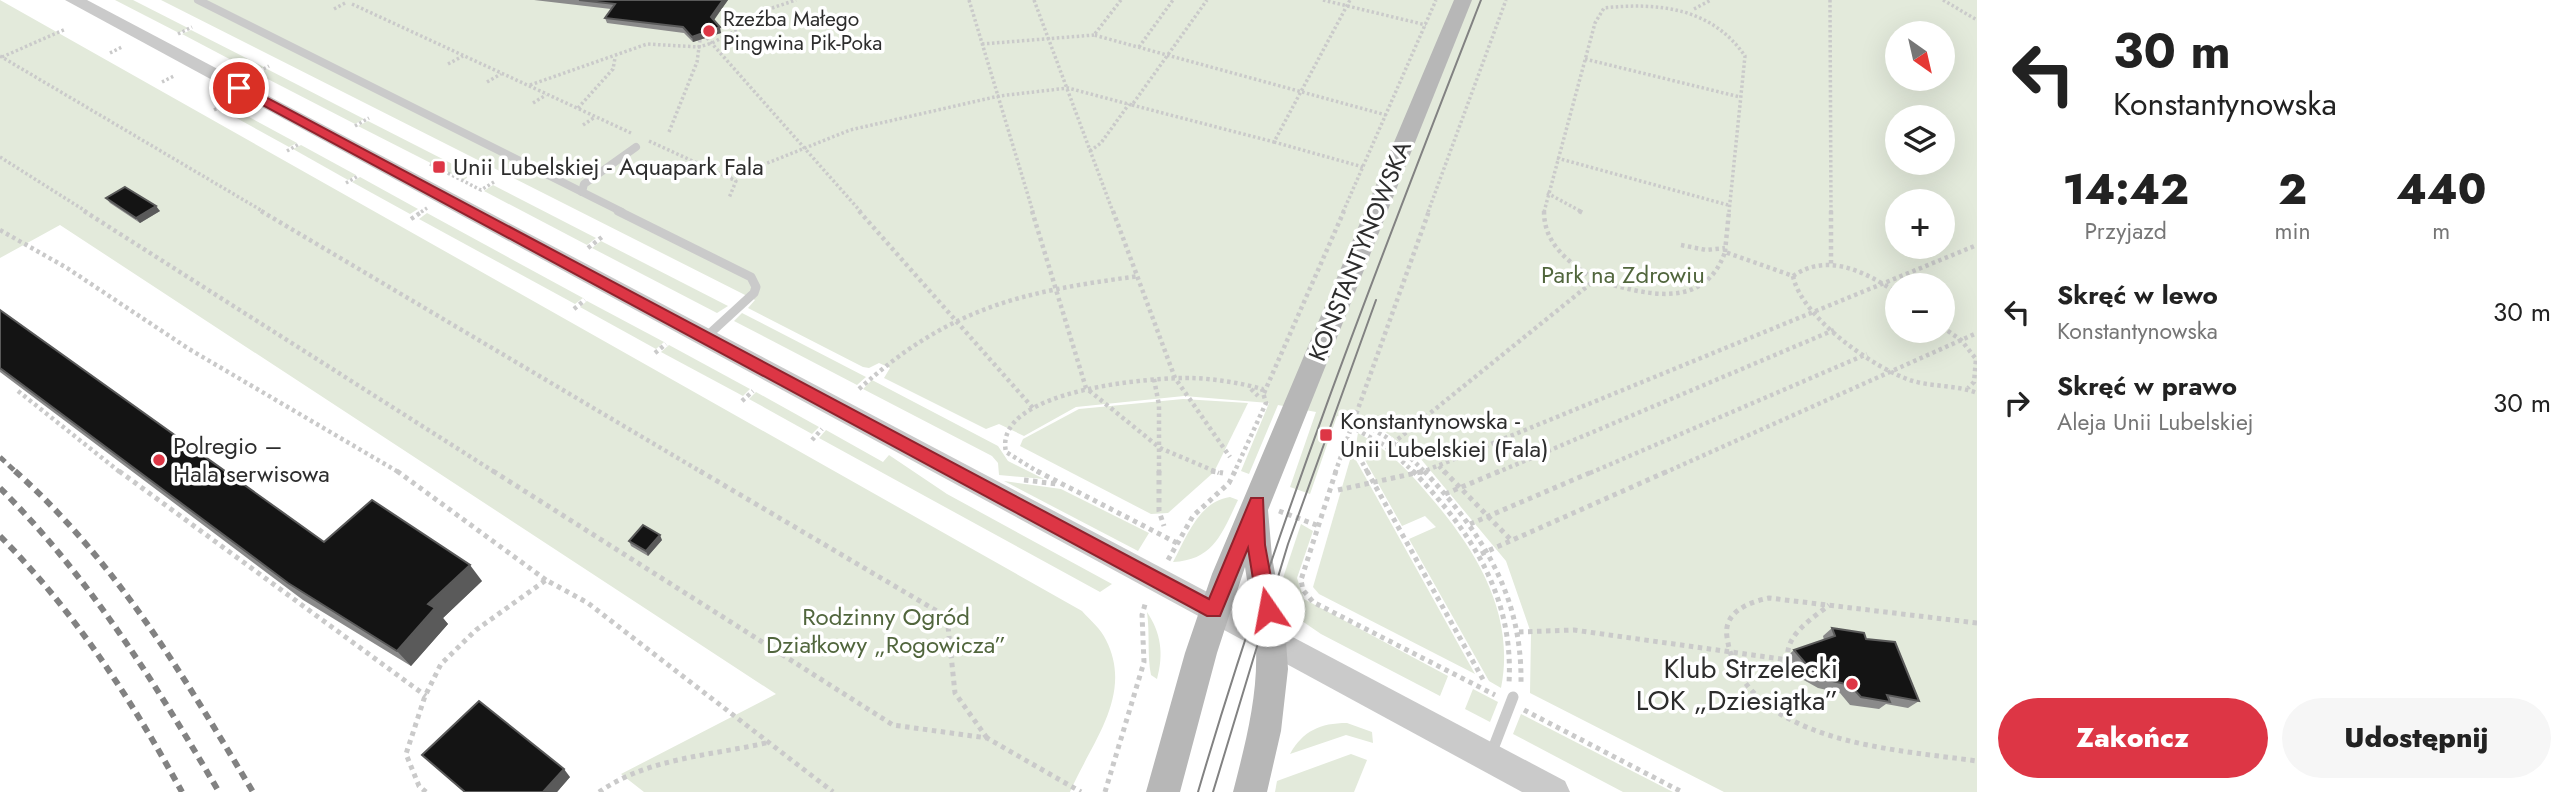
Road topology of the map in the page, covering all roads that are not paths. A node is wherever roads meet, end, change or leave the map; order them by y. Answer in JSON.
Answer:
{"nodes":[{"id":1,"x":74,"y":0,"type":"edge"},
{"id":2,"x":198,"y":0,"type":"edge"},
{"id":3,"x":1462,"y":0,"type":"edge"},
{"id":4,"x":636,"y":147,"type":"dead end"},
{"id":5,"x":582,"y":192,"type":"junction"},
{"id":6,"x":706,"y":337,"type":"junction"},
{"id":7,"x":1266,"y":506,"type":"junction"},
{"id":8,"x":1214,"y":610,"type":"junction"},
{"id":9,"x":1271,"y":641,"type":"junction"},
{"id":10,"x":1512,"y":699,"type":"road end"},
{"id":11,"x":1489,"y":758,"type":"junction"},
{"id":12,"x":1163,"y":792,"type":"edge"},
{"id":13,"x":1250,"y":792,"type":"edge"},
{"id":14,"x":1554,"y":792,"type":"edge"}],
"edges":[{"from":1,"to":6,"type":"street"},
{"from":2,"to":5,"type":"lane"},
{"from":3,"to":7,"type":"main road","name":"KONSTANTYNOWSKA"},
{"from":4,"to":5,"type":"lane"},
{"from":5,"to":6,"type":"lane"},
{"from":6,"to":8,"type":"street"},
{"from":7,"to":8,"type":"main road","name":"KONSTANTYNOWSKA"},
{"from":7,"to":9,"type":"main road","name":"KONSTANTYNOWSKA"},
{"from":8,"to":9,"type":"street"},
{"from":8,"to":12,"type":"main road","name":"KONSTANTYNOWSKA"},
{"from":9,"to":11,"type":"street"},
{"from":9,"to":13,"type":"main road","name":"KONSTANTYNOWSKA"},
{"from":10,"to":11,"type":"lane"},
{"from":11,"to":14,"type":"street"}]}
